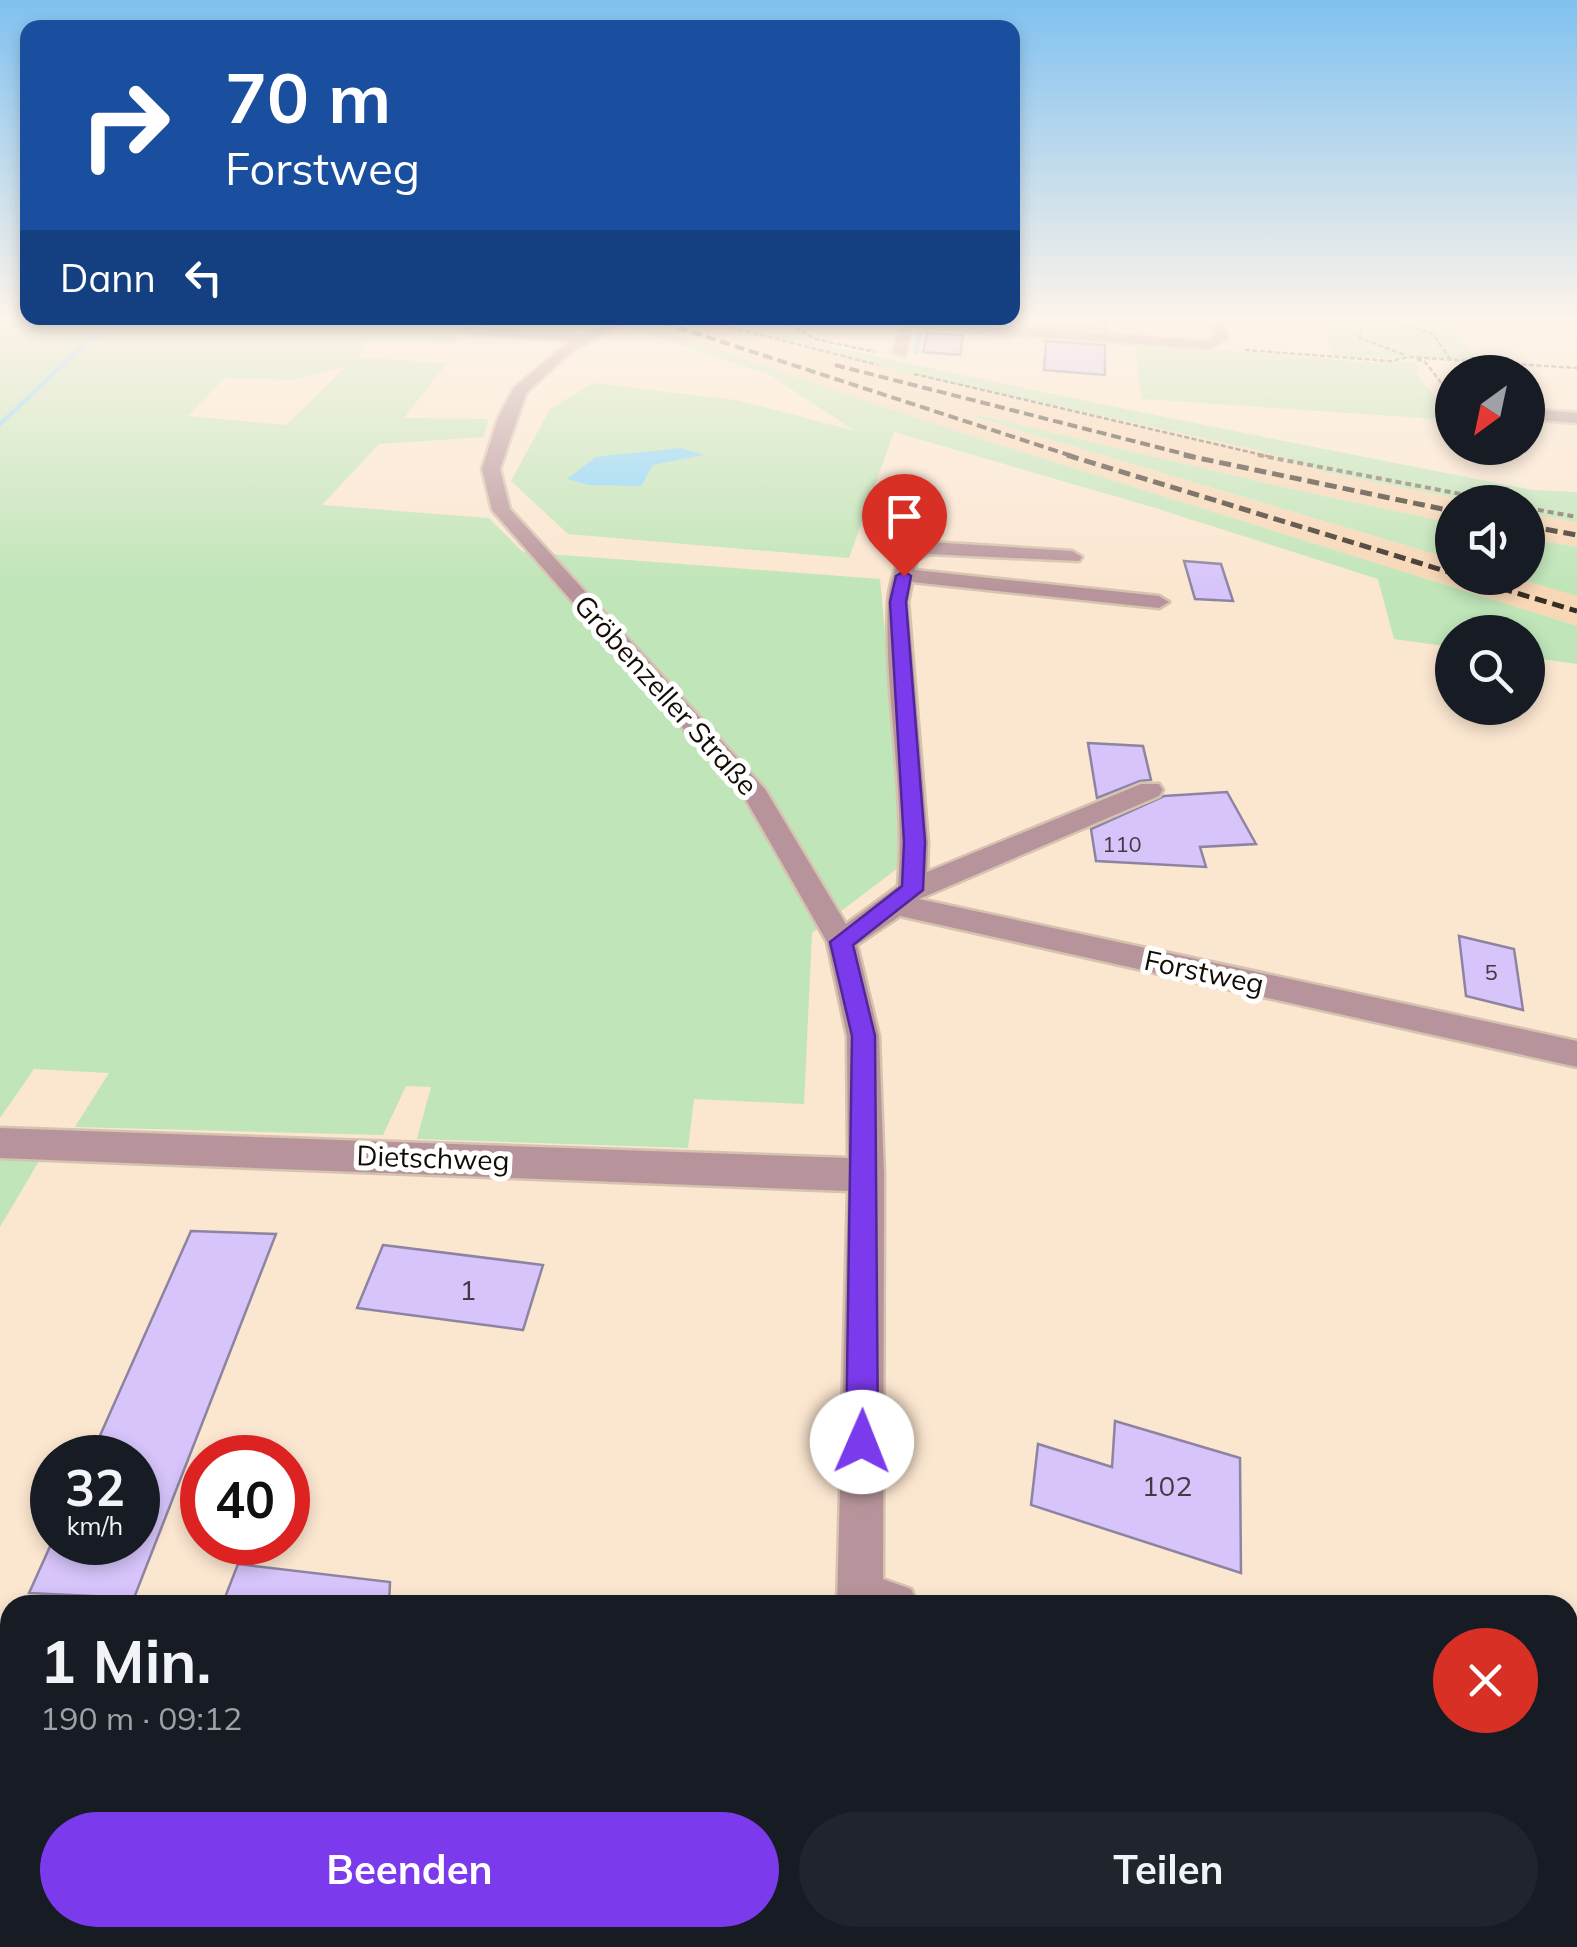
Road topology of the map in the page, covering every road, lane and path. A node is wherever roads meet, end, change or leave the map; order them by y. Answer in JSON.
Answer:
{"nodes":[{"id":1,"x":511,"y":408,"type":"edge"},
{"id":2,"x":1060,"y":408,"type":"edge"},
{"id":3,"x":1545,"y":415,"type":"edge"},
{"id":4,"x":1577,"y":418,"type":"edge"},
{"id":5,"x":1435,"y":489,"type":"edge"},
{"id":6,"x":1545,"y":511,"type":"edge"},
{"id":7,"x":1577,"y":518,"type":"edge"},
{"id":8,"x":1072,"y":557,"type":"dead end"},
{"id":9,"x":905,"y":568,"type":"junction"},
{"id":10,"x":1159,"y":602,"type":"dead end"},
{"id":11,"x":1150,"y":790,"type":"dead end"},
{"id":12,"x":904,"y":897,"type":"junction"},
{"id":13,"x":842,"y":942,"type":"junction"},
{"id":14,"x":1577,"y":1054,"type":"edge"},
{"id":15,"x":0,"y":1143,"type":"edge"},
{"id":16,"x":866,"y":1175,"type":"junction"},
{"id":17,"x":872,"y":1595,"type":"edge"}],
"edges":[{"from":1,"to":13,"type":"street","name":"Gröbenzeller Straße"},
{"from":2,"to":5,"type":"path"},
{"from":3,"to":4,"type":"street"},
{"from":6,"to":7,"type":"path"},
{"from":8,"to":9,"type":"street"},
{"from":9,"to":10,"type":"street"},
{"from":9,"to":12,"type":"street"},
{"from":11,"to":12,"type":"street"},
{"from":12,"to":13,"type":"street"},
{"from":12,"to":14,"type":"street","name":"Forstweg"},
{"from":13,"to":16,"type":"street","name":"Gröbenzeller Straße"},
{"from":15,"to":16,"type":"street","name":"Dietschweg"},
{"from":16,"to":17,"type":"street","name":"Gröbenzeller Straße"}]}
